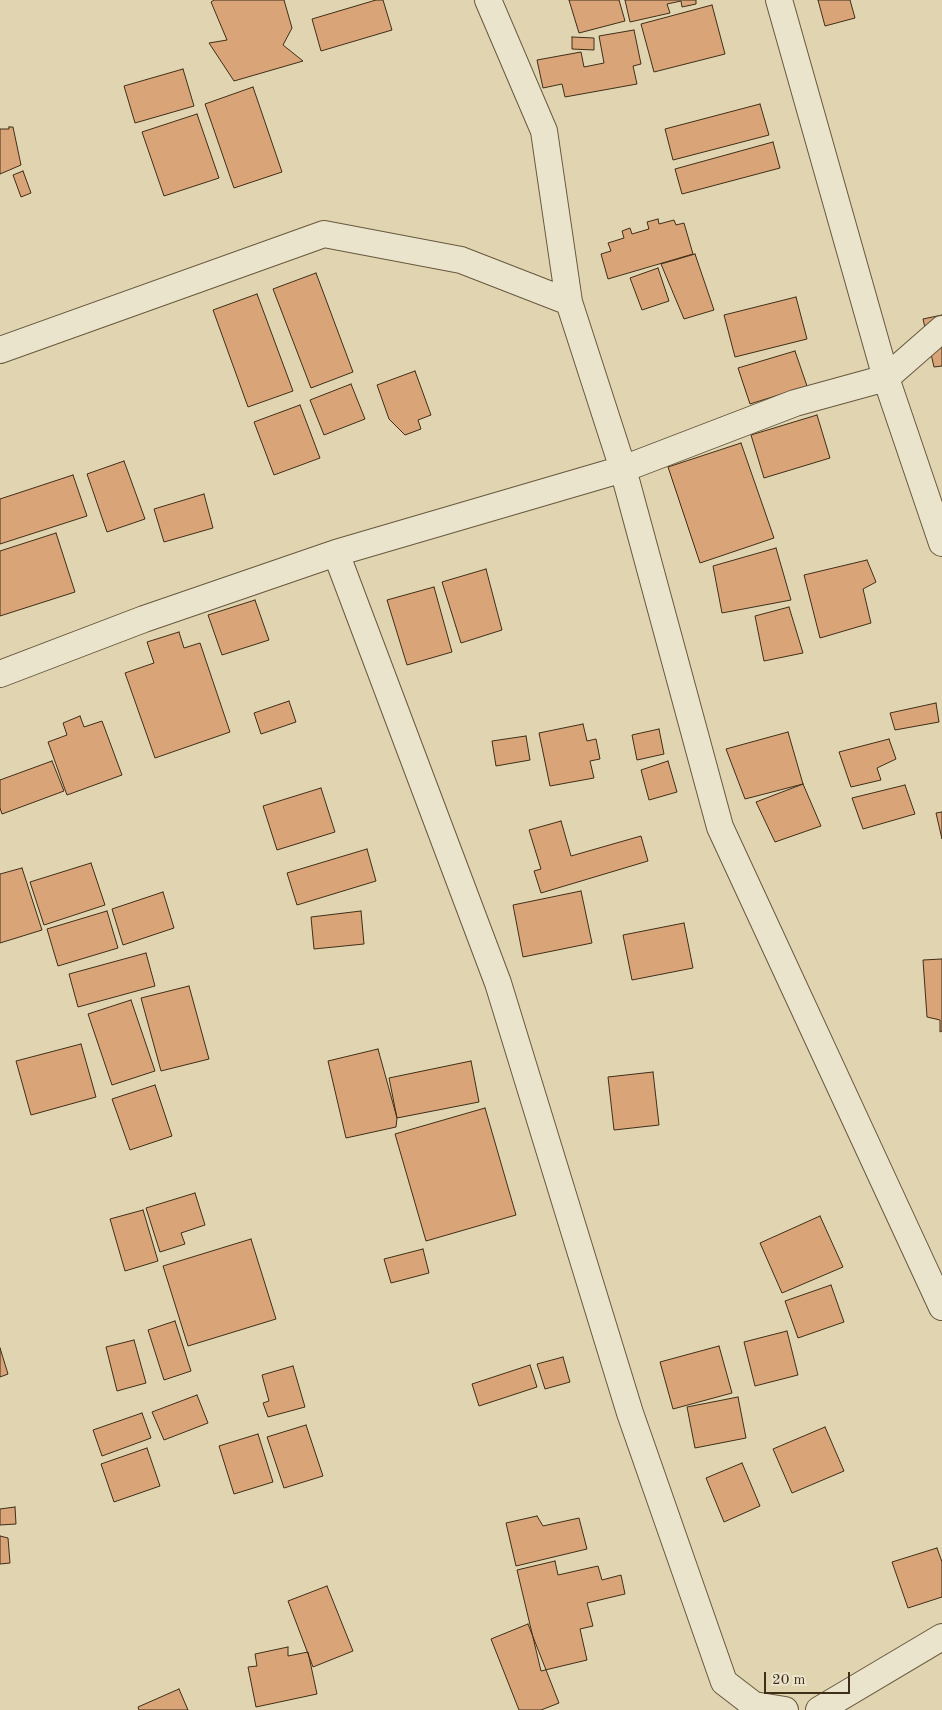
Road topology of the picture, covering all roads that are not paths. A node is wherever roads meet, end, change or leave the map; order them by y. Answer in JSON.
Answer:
{"nodes":[{"id":1,"x":488,"y":0,"type":"edge"},
{"id":2,"x":780,"y":0,"type":"edge"},
{"id":3,"x":569,"y":302,"type":"junction"},
{"id":4,"x":942,"y":328,"type":"edge"},
{"id":5,"x":0,"y":350,"type":"edge"},
{"id":6,"x":886,"y":378,"type":"junction"},
{"id":7,"x":623,"y":469,"type":"junction"},
{"id":8,"x":942,"y":543,"type":"edge"},
{"id":9,"x":336,"y":553,"type":"junction"},
{"id":10,"x":0,"y":674,"type":"edge"},
{"id":11,"x":942,"y":1307,"type":"edge"},
{"id":12,"x":942,"y":1637,"type":"edge"},
{"id":13,"x":785,"y":1710,"type":"edge"},
{"id":14,"x":820,"y":1710,"type":"edge"}],
"edges":[{"from":1,"to":3,"type":"street"},
{"from":2,"to":6,"type":"street"},
{"from":3,"to":5,"type":"street"},
{"from":3,"to":7,"type":"street"},
{"from":4,"to":6,"type":"street"},
{"from":6,"to":7,"type":"street"},
{"from":6,"to":8,"type":"street"},
{"from":7,"to":9,"type":"street"},
{"from":7,"to":11,"type":"street"},
{"from":9,"to":10,"type":"street"},
{"from":9,"to":13,"type":"street"},
{"from":12,"to":14,"type":"street"}]}
